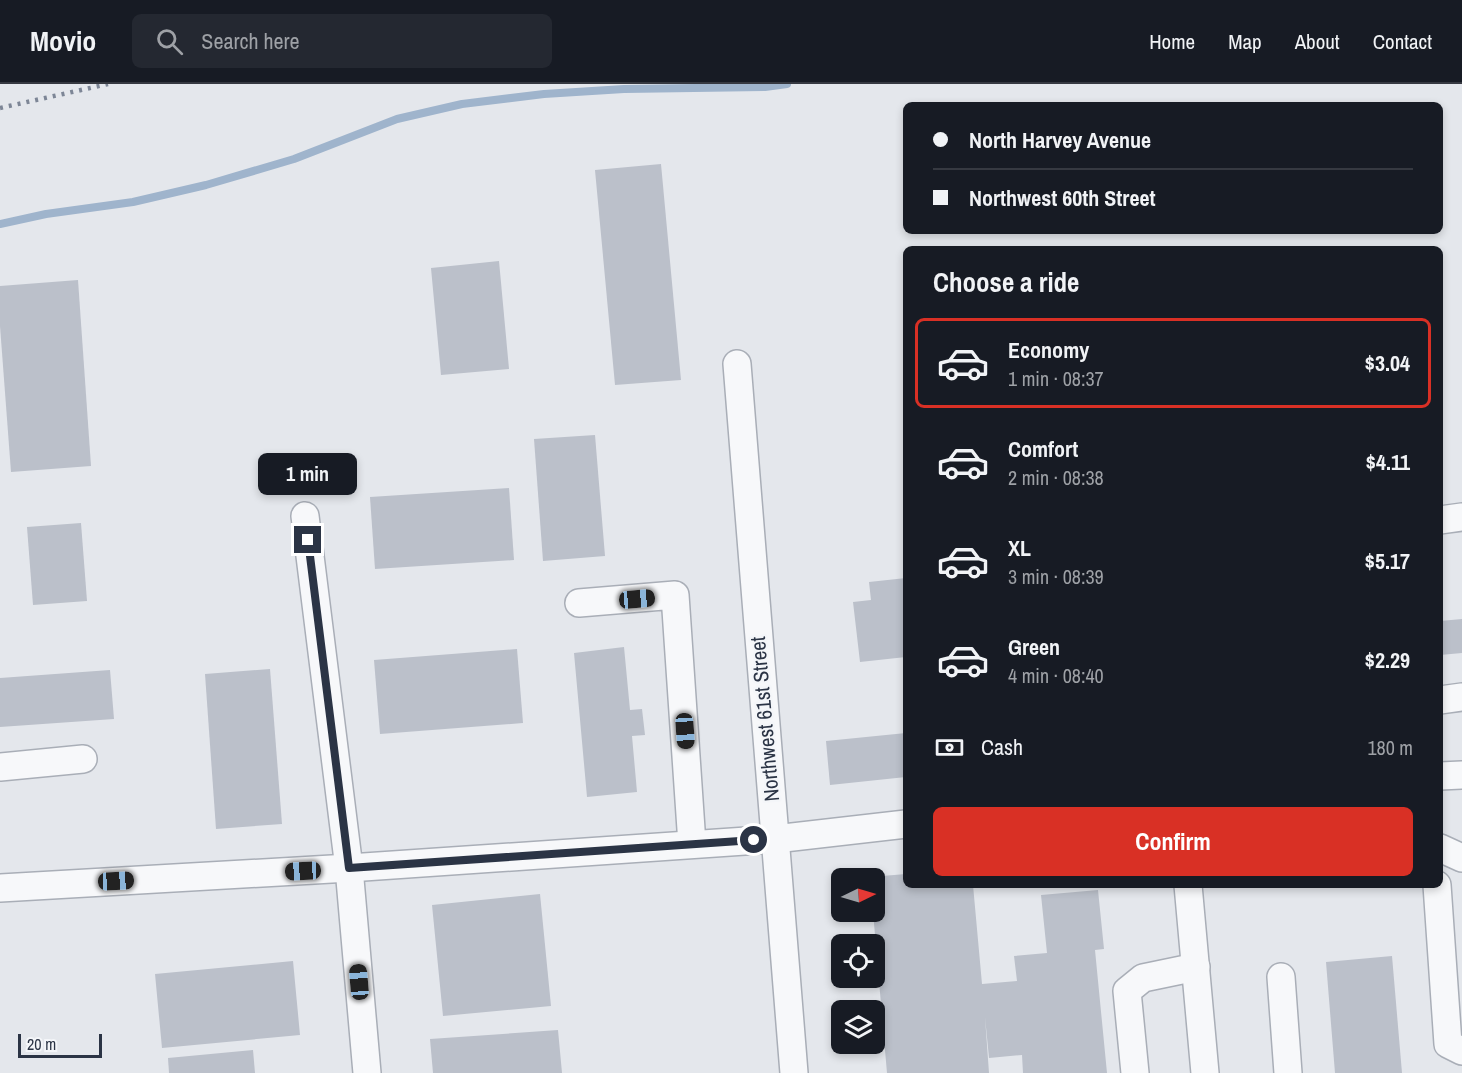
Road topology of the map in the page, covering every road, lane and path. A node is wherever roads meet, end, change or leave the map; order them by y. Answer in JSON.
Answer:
{"nodes":[{"id":1,"x":737,"y":364,"type":"dead end"},
{"id":2,"x":305,"y":516,"type":"dead end"},
{"id":3,"x":1462,"y":517,"type":"edge"},
{"id":4,"x":1443,"y":520,"type":"edge"},
{"id":5,"x":579,"y":603,"type":"dead end"},
{"id":6,"x":1462,"y":698,"type":"edge"},
{"id":7,"x":1443,"y":699,"type":"edge"},
{"id":8,"x":83,"y":759,"type":"dead end"},
{"id":9,"x":0,"y":767,"type":"edge"},
{"id":10,"x":1462,"y":775,"type":"edge"},
{"id":11,"x":1443,"y":776,"type":"edge"},
{"id":12,"x":903,"y":824,"type":"edge"},
{"id":13,"x":775,"y":839,"type":"junction"},
{"id":14,"x":692,"y":844,"type":"junction"},
{"id":15,"x":1443,"y":849,"type":"edge"},
{"id":16,"x":1462,"y":858,"type":"edge"},
{"id":17,"x":349,"y":868,"type":"junction"},
{"id":18,"x":0,"y":888,"type":"edge"},
{"id":19,"x":1188,"y":888,"type":"edge"},
{"id":20,"x":1437,"y":888,"type":"edge"},
{"id":21,"x":1196,"y":967,"type":"junction"},
{"id":22,"x":1281,"y":977,"type":"dead end"},
{"id":23,"x":1462,"y":1051,"type":"edge"},
{"id":24,"x":367,"y":1073,"type":"edge"},
{"id":25,"x":794,"y":1073,"type":"edge"},
{"id":26,"x":1135,"y":1073,"type":"edge"},
{"id":27,"x":1205,"y":1073,"type":"edge"},
{"id":28,"x":1287,"y":1073,"type":"edge"}],
"edges":[{"from":1,"to":13,"type":"street","name":"Northwest 61st Street"},
{"from":2,"to":17,"type":"street"},
{"from":3,"to":4,"type":"street"},
{"from":5,"to":14,"type":"street"},
{"from":6,"to":7,"type":"street"},
{"from":8,"to":9,"type":"street"},
{"from":10,"to":11,"type":"street"},
{"from":12,"to":13,"type":"street"},
{"from":13,"to":14,"type":"street"},
{"from":13,"to":25,"type":"street","name":"Northwest 61st Street"},
{"from":14,"to":17,"type":"street"},
{"from":15,"to":16,"type":"street"},
{"from":17,"to":18,"type":"street"},
{"from":17,"to":24,"type":"street"},
{"from":19,"to":21,"type":"street"},
{"from":20,"to":23,"type":"street"},
{"from":21,"to":26,"type":"street"},
{"from":21,"to":27,"type":"street"},
{"from":22,"to":28,"type":"street"}]}
